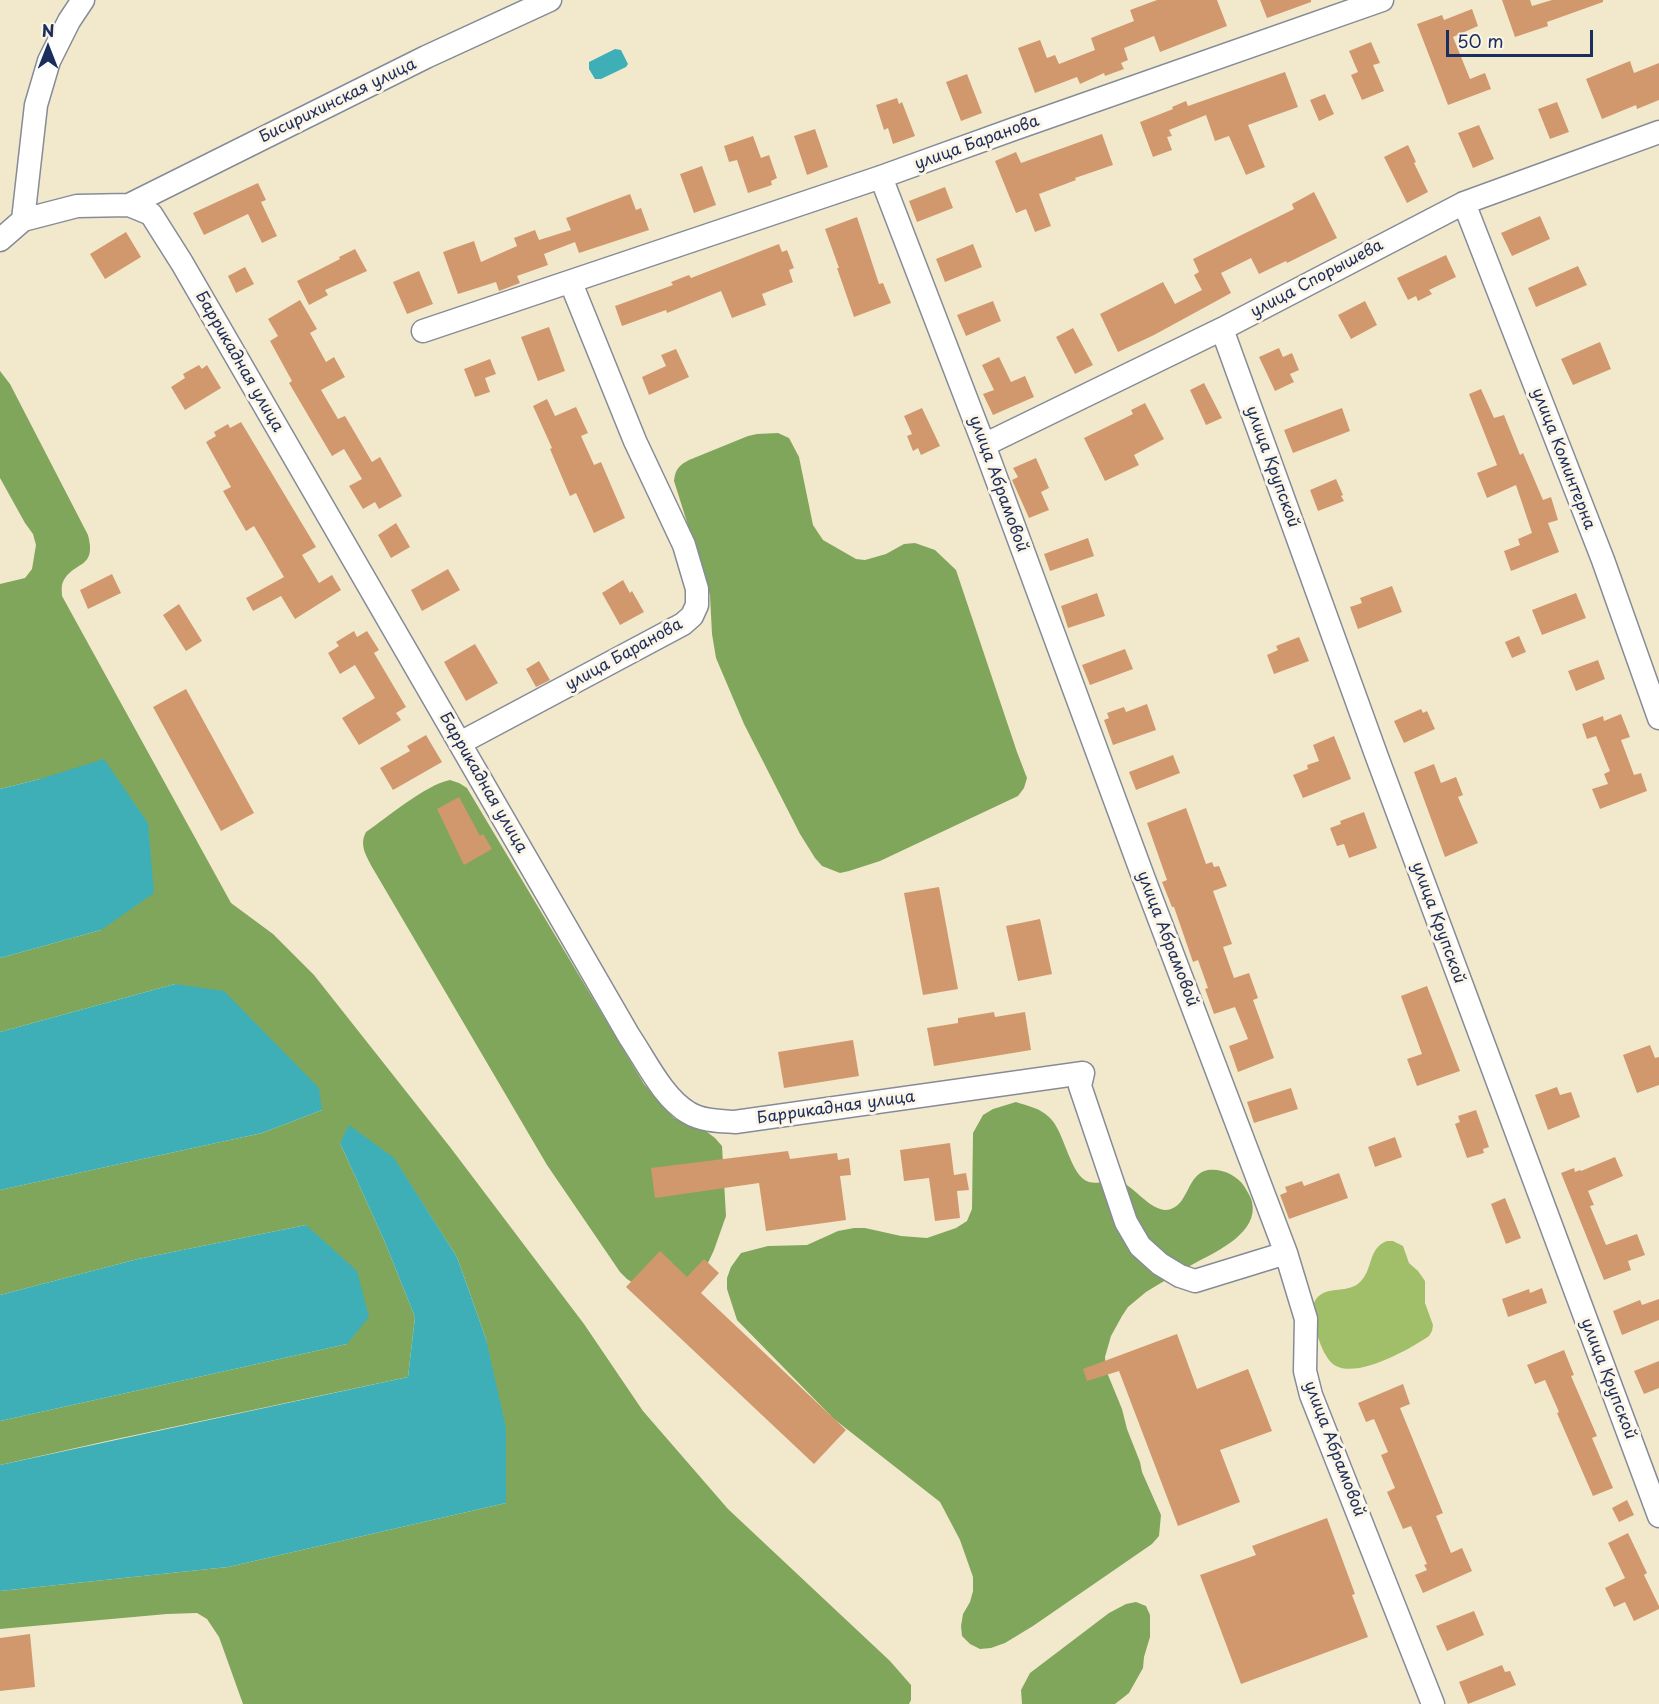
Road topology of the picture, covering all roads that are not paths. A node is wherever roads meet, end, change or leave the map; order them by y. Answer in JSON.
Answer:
{"nodes":[{"id":1,"x":84,"y":0,"type":"edge"},
{"id":2,"x":550,"y":0,"type":"edge"},
{"id":3,"x":1382,"y":0,"type":"edge"},
{"id":4,"x":1659,"y":132,"type":"edge"},
{"id":5,"x":882,"y":177,"type":"junction"},
{"id":6,"x":1464,"y":203,"type":"junction"},
{"id":7,"x":129,"y":205,"type":"junction"},
{"id":8,"x":23,"y":220,"type":"junction"},
{"id":9,"x":0,"y":240,"type":"edge"},
{"id":10,"x":571,"y":283,"type":"junction"},
{"id":11,"x":1222,"y":328,"type":"junction"},
{"id":12,"x":423,"y":331,"type":"dead end"},
{"id":13,"x":984,"y":445,"type":"junction"},
{"id":14,"x":1659,"y":718,"type":"edge"},
{"id":15,"x":460,"y":743,"type":"junction"},
{"id":16,"x":1286,"y":1253,"type":"junction"},
{"id":17,"x":1659,"y":1516,"type":"edge"},
{"id":18,"x":1433,"y":1704,"type":"edge"}],
"edges":[{"from":1,"to":8,"type":"street"},
{"from":2,"to":7,"type":"street","name":"Бисирихинская улица"},
{"from":3,"to":5,"type":"street","name":"улица Баранова"},
{"from":4,"to":6,"type":"street","name":"улица Спорышева"},
{"from":5,"to":10,"type":"street","name":"улица Баранова"},
{"from":5,"to":13,"type":"street","name":"улица Абрамовой"},
{"from":6,"to":11,"type":"street","name":"улица Спорышева"},
{"from":6,"to":14,"type":"street","name":"улица Коминтерна"},
{"from":7,"to":8,"type":"street"},
{"from":7,"to":15,"type":"street","name":"Баррикадная улица"},
{"from":8,"to":9,"type":"street"},
{"from":10,"to":12,"type":"street","name":"улица Баранова"},
{"from":10,"to":15,"type":"street","name":"улица Баранова"},
{"from":11,"to":13,"type":"street","name":"улица Спорышева"},
{"from":11,"to":17,"type":"street","name":"улица Крупской"},
{"from":13,"to":16,"type":"street","name":"улица Абрамовой"},
{"from":15,"to":16,"type":"street","name":"Баррикадная улица"},
{"from":16,"to":18,"type":"street","name":"улица Абрамовой"}]}
